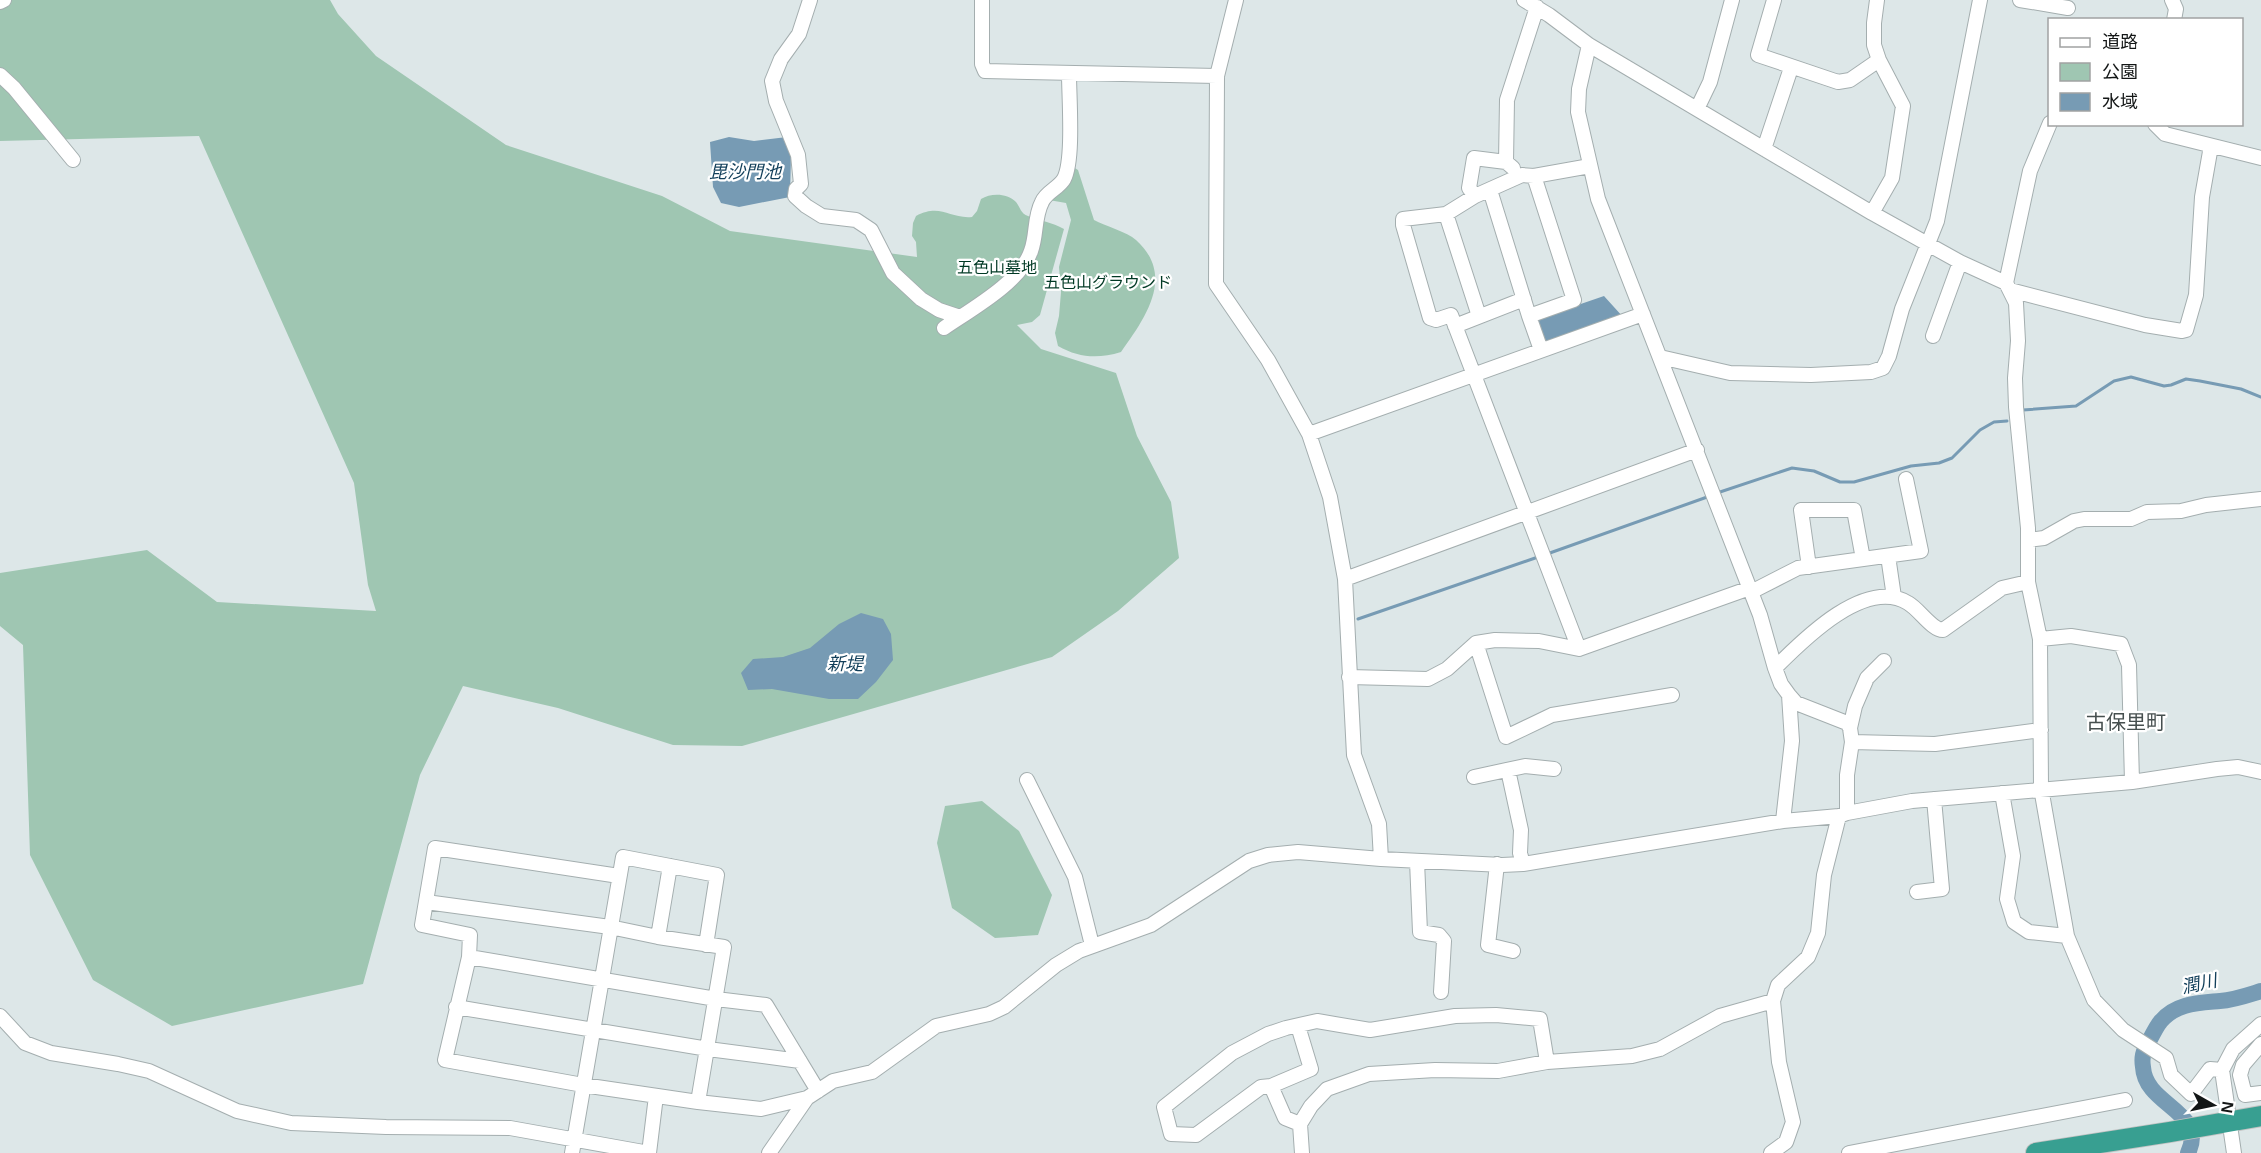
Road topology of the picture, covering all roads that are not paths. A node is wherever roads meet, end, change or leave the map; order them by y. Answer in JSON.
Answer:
{"nodes":[{"id":1,"x":810,"y":0,"type":"edge"},
{"id":2,"x":982,"y":0,"type":"edge"},
{"id":3,"x":1236,"y":0,"type":"edge"},
{"id":4,"x":1524,"y":0,"type":"edge"},
{"id":5,"x":1732,"y":0,"type":"edge"},
{"id":6,"x":1774,"y":0,"type":"edge"},
{"id":7,"x":1876,"y":0,"type":"edge"},
{"id":8,"x":1980,"y":0,"type":"edge"},
{"id":9,"x":2020,"y":0,"type":"edge"},
{"id":10,"x":2172,"y":0,"type":"edge"},
{"id":11,"x":1537,"y":8,"type":"junction"},
{"id":12,"x":2070,"y":9,"type":"edge"},
{"id":13,"x":2174,"y":18,"type":"edge"},
{"id":14,"x":1589,"y":45,"type":"junction"},
{"id":15,"x":1879,"y":60,"type":"junction"},
{"id":16,"x":1791,"y":68,"type":"junction"},
{"id":17,"x":1069,"y":74,"type":"junction"},
{"id":18,"x":0,"y":75,"type":"edge"},
{"id":19,"x":1217,"y":76,"type":"junction"},
{"id":20,"x":1697,"y":109,"type":"junction"},
{"id":21,"x":2048,"y":126,"type":"edge"},
{"id":22,"x":2157,"y":126,"type":"edge"},
{"id":23,"x":2211,"y":146,"type":"junction"},
{"id":24,"x":1764,"y":149,"type":"junction"},
{"id":25,"x":2261,"y":158,"type":"edge"},
{"id":26,"x":73,"y":160,"type":"dead end"},
{"id":27,"x":1506,"y":162,"type":"junction"},
{"id":28,"x":1590,"y":166,"type":"junction"},
{"id":29,"x":1528,"y":176,"type":"junction"},
{"id":30,"x":1490,"y":190,"type":"junction"},
{"id":31,"x":1475,"y":196,"type":"junction"},
{"id":32,"x":1872,"y":213,"type":"junction"},
{"id":33,"x":1446,"y":214,"type":"junction"},
{"id":34,"x":1929,"y":244,"type":"junction"},
{"id":35,"x":1960,"y":262,"type":"junction"},
{"id":36,"x":2008,"y":287,"type":"junction"},
{"id":37,"x":1524,"y":299,"type":"junction"},
{"id":38,"x":1642,"y":314,"type":"junction"},
{"id":39,"x":1529,"y":315,"type":"junction"},
{"id":40,"x":1479,"y":316,"type":"junction"},
{"id":41,"x":960,"y":317,"type":"junction"},
{"id":42,"x":1455,"y":326,"type":"junction"},
{"id":43,"x":944,"y":328,"type":"dead end"},
{"id":44,"x":1933,"y":336,"type":"dead end"},
{"id":45,"x":1541,"y":350,"type":"junction"},
{"id":46,"x":1660,"y":357,"type":"junction"},
{"id":47,"x":1475,"y":375,"type":"junction"},
{"id":48,"x":1309,"y":434,"type":"junction"},
{"id":49,"x":1697,"y":450,"type":"junction"},
{"id":50,"x":1906,"y":479,"type":"dead end"},
{"id":51,"x":2261,"y":499,"type":"edge"},
{"id":52,"x":1525,"y":513,"type":"junction"},
{"id":53,"x":2028,"y":540,"type":"junction"},
{"id":54,"x":1888,"y":556,"type":"junction"},
{"id":55,"x":1863,"y":559,"type":"junction"},
{"id":56,"x":1809,"y":567,"type":"junction"},
{"id":57,"x":1345,"y":579,"type":"junction"},
{"id":58,"x":2028,"y":582,"type":"junction"},
{"id":59,"x":1751,"y":590,"type":"junction"},
{"id":60,"x":1894,"y":597,"type":"junction"},
{"id":61,"x":2040,"y":639,"type":"junction"},
{"id":62,"x":1476,"y":643,"type":"junction"},
{"id":63,"x":1579,"y":649,"type":"junction"},
{"id":64,"x":1884,"y":661,"type":"dead end"},
{"id":65,"x":1775,"y":668,"type":"junction"},
{"id":66,"x":1349,"y":677,"type":"junction"},
{"id":67,"x":1672,"y":695,"type":"dead end"},
{"id":68,"x":1789,"y":695,"type":"junction"},
{"id":69,"x":2041,"y":730,"type":"junction"},
{"id":70,"x":1851,"y":735,"type":"junction"},
{"id":71,"x":1554,"y":769,"type":"dead end"},
{"id":72,"x":1508,"y":770,"type":"junction"},
{"id":73,"x":2261,"y":772,"type":"edge"},
{"id":74,"x":1474,"y":777,"type":"dead end"},
{"id":75,"x":1027,"y":780,"type":"dead end"},
{"id":76,"x":2132,"y":782,"type":"junction"},
{"id":77,"x":2041,"y":788,"type":"junction"},
{"id":78,"x":2002,"y":793,"type":"junction"},
{"id":79,"x":1934,"y":799,"type":"junction"},
{"id":80,"x":1843,"y":814,"type":"junction"},
{"id":81,"x":1783,"y":821,"type":"junction"},
{"id":82,"x":1381,"y":859,"type":"junction"},
{"id":83,"x":1417,"y":861,"type":"junction"},
{"id":84,"x":1497,"y":864,"type":"junction"},
{"id":85,"x":1523,"y":864,"type":"junction"},
{"id":86,"x":670,"y":866,"type":"junction"},
{"id":87,"x":619,"y":876,"type":"junction"},
{"id":88,"x":1917,"y":892,"type":"dead end"},
{"id":89,"x":426,"y":903,"type":"junction"},
{"id":90,"x":610,"y":927,"type":"junction"},
{"id":91,"x":2067,"y":936,"type":"junction"},
{"id":92,"x":658,"y":938,"type":"junction"},
{"id":93,"x":706,"y":945,"type":"junction"},
{"id":94,"x":1092,"y":945,"type":"junction"},
{"id":95,"x":1513,"y":951,"type":"dead end"},
{"id":96,"x":469,"y":957,"type":"junction"},
{"id":97,"x":602,"y":978,"type":"junction"},
{"id":98,"x":1442,"y":992,"type":"dead end"},
{"id":99,"x":716,"y":999,"type":"junction"},
{"id":100,"x":1773,"y":1001,"type":"junction"},
{"id":101,"x":456,"y":1007,"type":"junction"},
{"id":102,"x":0,"y":1016,"type":"edge"},
{"id":103,"x":2261,"y":1024,"type":"edge"},
{"id":104,"x":1298,"y":1026,"type":"junction"},
{"id":105,"x":593,"y":1029,"type":"junction"},
{"id":106,"x":2261,"y":1044,"type":"edge"},
{"id":107,"x":708,"y":1049,"type":"junction"},
{"id":108,"x":800,"y":1061,"type":"junction"},
{"id":109,"x":1547,"y":1062,"type":"junction"},
{"id":110,"x":2222,"y":1070,"type":"junction"},
{"id":111,"x":583,"y":1085,"type":"junction"},
{"id":112,"x":1270,"y":1086,"type":"junction"},
{"id":113,"x":2261,"y":1093,"type":"edge"},
{"id":114,"x":813,"y":1094,"type":"junction"},
{"id":115,"x":656,"y":1096,"type":"junction"},
{"id":116,"x":2125,"y":1100,"type":"dead end"},
{"id":117,"x":698,"y":1102,"type":"junction"},
{"id":118,"x":2261,"y":1116,"type":"edge"},
{"id":119,"x":1300,"y":1124,"type":"junction"},
{"id":120,"x":2261,"y":1129,"type":"edge"},
{"id":121,"x":2232,"y":1136,"type":"edge"},
{"id":122,"x":2168,"y":1139,"type":"junction"},
{"id":123,"x":573,"y":1146,"type":"edge"},
{"id":124,"x":649,"y":1153,"type":"edge"},
{"id":125,"x":769,"y":1153,"type":"edge"},
{"id":126,"x":1302,"y":1153,"type":"edge"},
{"id":127,"x":1771,"y":1153,"type":"edge"},
{"id":128,"x":1849,"y":1153,"type":"edge"},
{"id":129,"x":2036,"y":1153,"type":"edge"},
{"id":130,"x":2120,"y":1153,"type":"edge"}],
"edges":[{"from":1,"to":41,"type":"street"},
{"from":2,"to":17,"type":"street"},
{"from":3,"to":19,"type":"street"},
{"from":4,"to":11,"type":"street"},
{"from":5,"to":20,"type":"street"},
{"from":6,"to":16,"type":"street"},
{"from":7,"to":15,"type":"street"},
{"from":8,"to":34,"type":"street"},
{"from":9,"to":12,"type":"street"},
{"from":10,"to":13,"type":"street"},
{"from":11,"to":14,"type":"street"},
{"from":11,"to":27,"type":"street"},
{"from":14,"to":20,"type":"street"},
{"from":14,"to":28,"type":"street"},
{"from":15,"to":16,"type":"street"},
{"from":15,"to":32,"type":"street"},
{"from":16,"to":24,"type":"street"},
{"from":17,"to":19,"type":"street"},
{"from":17,"to":41,"type":"street"},
{"from":18,"to":26,"type":"street"},
{"from":19,"to":48,"type":"street"},
{"from":20,"to":24,"type":"street"},
{"from":21,"to":36,"type":"street"},
{"from":22,"to":23,"type":"street"},
{"from":23,"to":25,"type":"street"},
{"from":23,"to":36,"type":"street"},
{"from":24,"to":32,"type":"street"},
{"from":27,"to":29,"type":"street"},
{"from":27,"to":31,"type":"street"},
{"from":28,"to":29,"type":"street"},
{"from":28,"to":38,"type":"street"},
{"from":29,"to":30,"type":"street"},
{"from":29,"to":39,"type":"street"},
{"from":30,"to":31,"type":"street"},
{"from":30,"to":37,"type":"street"},
{"from":31,"to":33,"type":"street"},
{"from":32,"to":34,"type":"street"},
{"from":33,"to":40,"type":"street"},
{"from":33,"to":42,"type":"street"},
{"from":34,"to":35,"type":"street"},
{"from":34,"to":46,"type":"street"},
{"from":35,"to":36,"type":"street"},
{"from":35,"to":44,"type":"street"},
{"from":36,"to":53,"type":"street"},
{"from":37,"to":39,"type":"street"},
{"from":37,"to":40,"type":"street"},
{"from":38,"to":45,"type":"street"},
{"from":38,"to":46,"type":"street"},
{"from":39,"to":45,"type":"street"},
{"from":40,"to":42,"type":"street"},
{"from":41,"to":43,"type":"street"},
{"from":42,"to":47,"type":"street"},
{"from":45,"to":47,"type":"street"},
{"from":46,"to":49,"type":"street"},
{"from":47,"to":48,"type":"street"},
{"from":47,"to":52,"type":"street"},
{"from":48,"to":57,"type":"street"},
{"from":49,"to":52,"type":"street"},
{"from":49,"to":59,"type":"street"},
{"from":50,"to":54,"type":"street"},
{"from":51,"to":53,"type":"street"},
{"from":52,"to":57,"type":"street"},
{"from":52,"to":63,"type":"street"},
{"from":53,"to":58,"type":"street"},
{"from":54,"to":55,"type":"street"},
{"from":54,"to":60,"type":"street"},
{"from":55,"to":56,"type":"street"},
{"from":55,"to":56,"type":"street"},
{"from":56,"to":59,"type":"street"},
{"from":57,"to":66,"type":"street"},
{"from":58,"to":60,"type":"street"},
{"from":58,"to":61,"type":"street"},
{"from":59,"to":63,"type":"street"},
{"from":59,"to":65,"type":"street"},
{"from":60,"to":65,"type":"street"},
{"from":61,"to":69,"type":"street"},
{"from":61,"to":76,"type":"street"},
{"from":62,"to":63,"type":"street"},
{"from":62,"to":66,"type":"street"},
{"from":62,"to":67,"type":"street"},
{"from":64,"to":70,"type":"street"},
{"from":65,"to":68,"type":"street"},
{"from":66,"to":82,"type":"street"},
{"from":68,"to":70,"type":"street"},
{"from":68,"to":81,"type":"street"},
{"from":69,"to":70,"type":"street"},
{"from":69,"to":77,"type":"street"},
{"from":70,"to":80,"type":"street"},
{"from":71,"to":72,"type":"street"},
{"from":72,"to":74,"type":"street"},
{"from":72,"to":85,"type":"street"},
{"from":73,"to":76,"type":"street"},
{"from":75,"to":94,"type":"street"},
{"from":76,"to":77,"type":"street"},
{"from":77,"to":78,"type":"street"},
{"from":77,"to":91,"type":"street"},
{"from":78,"to":79,"type":"street"},
{"from":78,"to":91,"type":"street"},
{"from":79,"to":80,"type":"street"},
{"from":79,"to":88,"type":"street"},
{"from":80,"to":81,"type":"street"},
{"from":80,"to":100,"type":"street"},
{"from":81,"to":85,"type":"street"},
{"from":82,"to":83,"type":"street"},
{"from":82,"to":94,"type":"street"},
{"from":83,"to":84,"type":"street"},
{"from":83,"to":98,"type":"street"},
{"from":84,"to":85,"type":"street"},
{"from":84,"to":95,"type":"street"},
{"from":86,"to":87,"type":"street"},
{"from":86,"to":92,"type":"street"},
{"from":86,"to":93,"type":"street"},
{"from":87,"to":89,"type":"street"},
{"from":87,"to":90,"type":"street"},
{"from":89,"to":90,"type":"street"},
{"from":89,"to":96,"type":"street"},
{"from":90,"to":92,"type":"street"},
{"from":90,"to":97,"type":"street"},
{"from":91,"to":110,"type":"street"},
{"from":92,"to":93,"type":"street"},
{"from":93,"to":99,"type":"street"},
{"from":94,"to":114,"type":"street"},
{"from":96,"to":97,"type":"street"},
{"from":96,"to":101,"type":"street"},
{"from":97,"to":99,"type":"street"},
{"from":97,"to":105,"type":"street"},
{"from":99,"to":107,"type":"street"},
{"from":99,"to":108,"type":"street"},
{"from":100,"to":109,"type":"street"},
{"from":100,"to":127,"type":"street"},
{"from":101,"to":105,"type":"street"},
{"from":101,"to":111,"type":"street"},
{"from":102,"to":123,"type":"street"},
{"from":103,"to":110,"type":"street"},
{"from":104,"to":109,"type":"street"},
{"from":104,"to":112,"type":"street"},
{"from":104,"to":112,"type":"street"},
{"from":105,"to":107,"type":"street"},
{"from":105,"to":111,"type":"street"},
{"from":106,"to":113,"type":"street"},
{"from":107,"to":108,"type":"street"},
{"from":107,"to":117,"type":"street"},
{"from":108,"to":114,"type":"street"},
{"from":109,"to":119,"type":"street"},
{"from":110,"to":121,"type":"street"},
{"from":111,"to":115,"type":"street"},
{"from":111,"to":123,"type":"street"},
{"from":112,"to":119,"type":"street"},
{"from":114,"to":117,"type":"street"},
{"from":114,"to":125,"type":"street"},
{"from":115,"to":117,"type":"street"},
{"from":115,"to":124,"type":"street"},
{"from":116,"to":128,"type":"street"},
{"from":118,"to":121,"type":"highway"},
{"from":119,"to":126,"type":"street"},
{"from":120,"to":121,"type":"highway"},
{"from":121,"to":122,"type":"highway"},
{"from":122,"to":129,"type":"highway"},
{"from":122,"to":130,"type":"highway"},
{"from":123,"to":124,"type":"street"}]}
